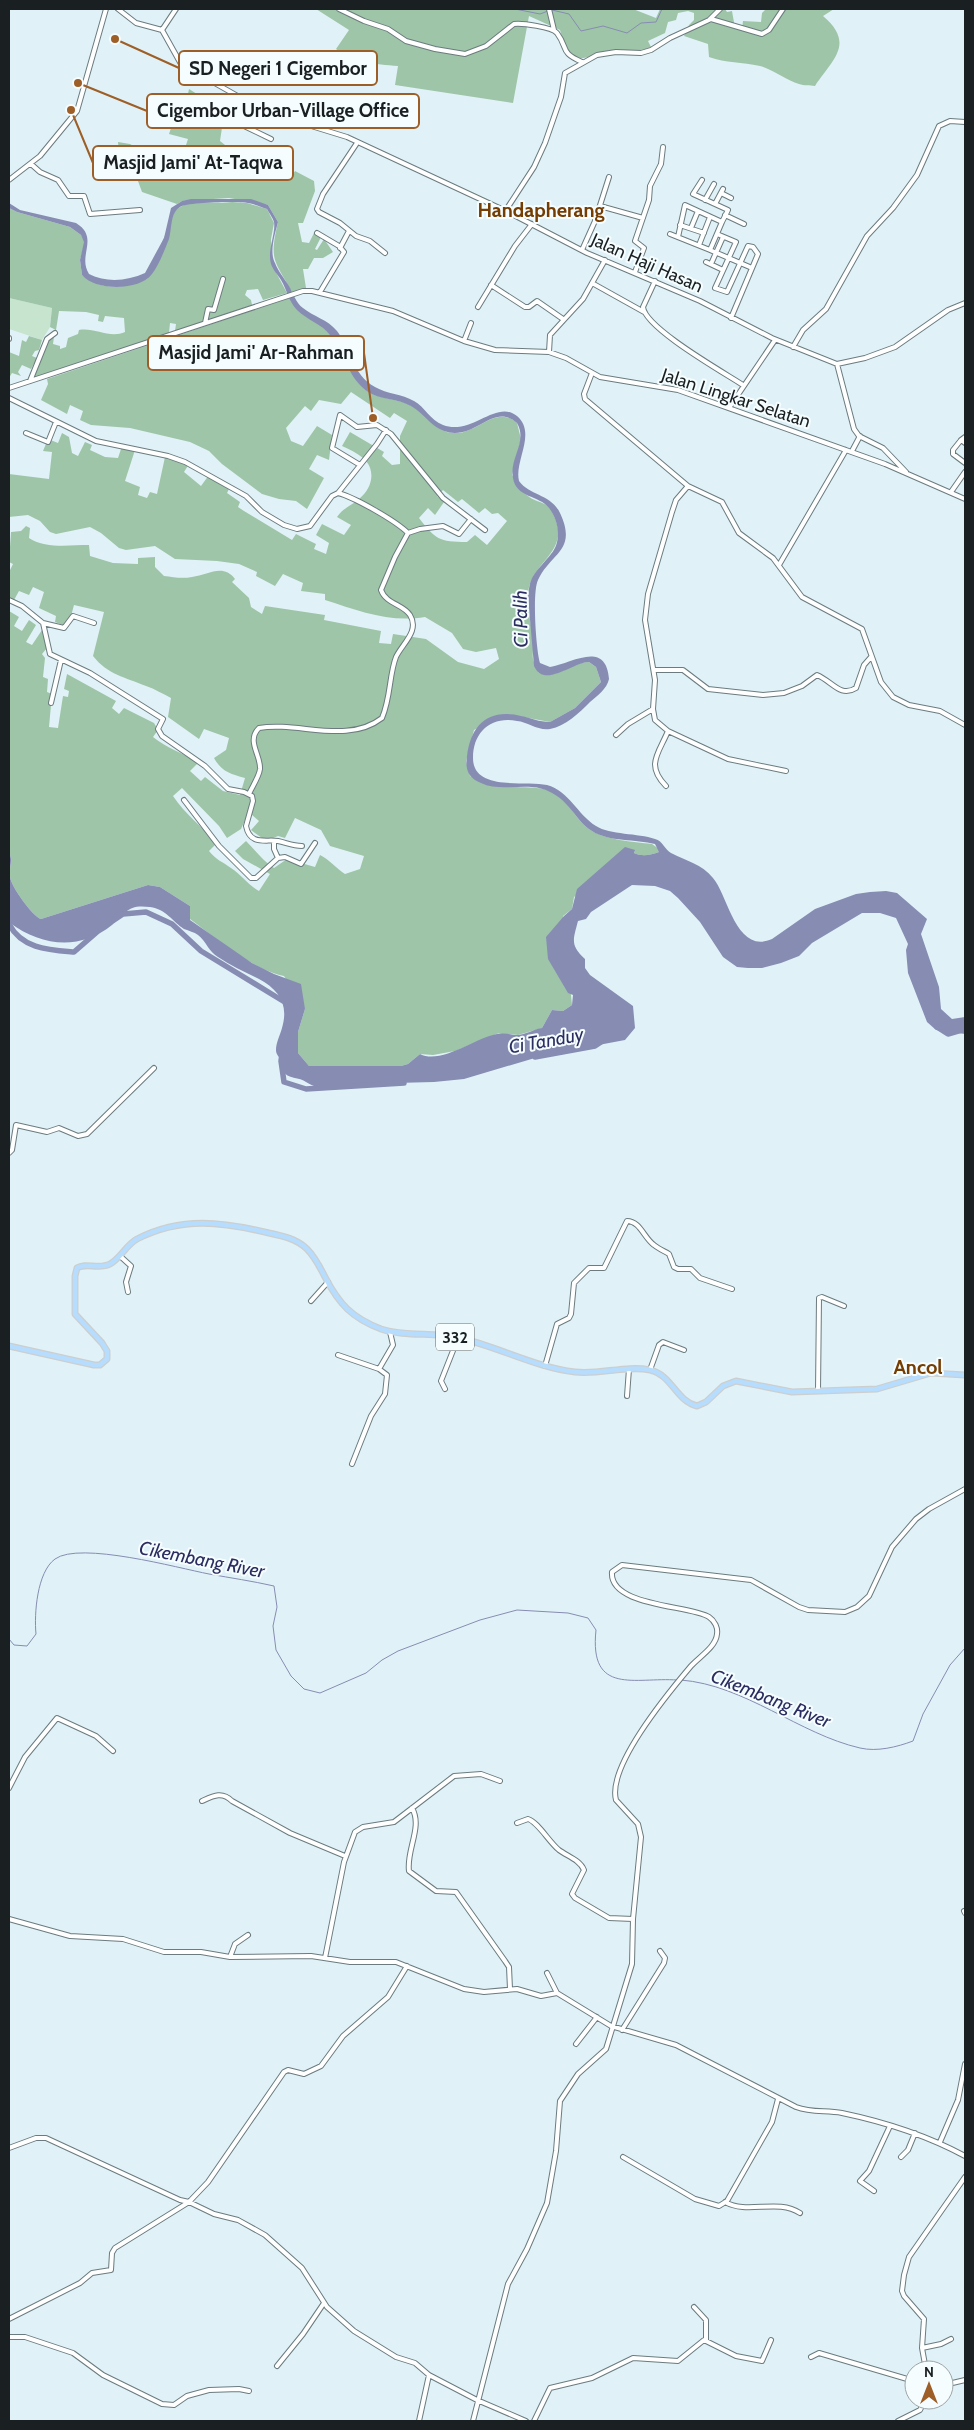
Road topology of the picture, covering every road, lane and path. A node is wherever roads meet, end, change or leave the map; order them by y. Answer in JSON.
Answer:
{"nodes":[{"id":1,"x":106,"y":9,"type":"edge"},
{"id":2,"x":118,"y":9,"type":"edge"},
{"id":3,"x":176,"y":9,"type":"edge"},
{"id":4,"x":339,"y":9,"type":"edge"},
{"id":5,"x":720,"y":9,"type":"edge"},
{"id":6,"x":783,"y":9,"type":"edge"},
{"id":7,"x":549,"y":10,"type":"edge"},
{"id":8,"x":711,"y":19,"type":"junction"},
{"id":9,"x":162,"y":30,"type":"junction"},
{"id":10,"x":554,"y":30,"type":"junction"},
{"id":11,"x":582,"y":62,"type":"junction"},
{"id":12,"x":250,"y":103,"type":"junction"},
{"id":13,"x":965,"y":122,"type":"edge"},
{"id":14,"x":271,"y":138,"type":"dead end"},
{"id":15,"x":358,"y":143,"type":"junction"},
{"id":16,"x":663,"y":147,"type":"dead end"},
{"id":17,"x":32,"y":164,"type":"junction"},
{"id":18,"x":609,"y":177,"type":"dead end"},
{"id":19,"x":9,"y":180,"type":"edge"},
{"id":20,"x":702,"y":180,"type":"dead end"},
{"id":21,"x":714,"y":184,"type":"dead end"},
{"id":22,"x":723,"y":189,"type":"dead end"},
{"id":23,"x":721,"y":193,"type":"junction"},
{"id":24,"x":731,"y":198,"type":"dead end"},
{"id":25,"x":705,"y":200,"type":"junction"},
{"id":26,"x":715,"y":204,"type":"junction"},
{"id":27,"x":600,"y":206,"type":"junction"},
{"id":28,"x":140,"y":210,"type":"dead end"},
{"id":29,"x":506,"y":210,"type":"junction"},
{"id":30,"x":698,"y":211,"type":"junction"},
{"id":31,"x":725,"y":215,"type":"junction"},
{"id":32,"x":710,"y":216,"type":"junction"},
{"id":33,"x":643,"y":218,"type":"junction"},
{"id":34,"x":722,"y":222,"type":"junction"},
{"id":35,"x":532,"y":224,"type":"junction"},
{"id":36,"x":744,"y":224,"type":"dead end"},
{"id":37,"x":680,"y":225,"type":"junction"},
{"id":38,"x":691,"y":228,"type":"junction"},
{"id":39,"x":349,"y":231,"type":"junction"},
{"id":40,"x":317,"y":233,"type":"dead end"},
{"id":41,"x":704,"y":233,"type":"junction"},
{"id":42,"x":670,"y":234,"type":"dead end"},
{"id":43,"x":717,"y":234,"type":"junction"},
{"id":44,"x":724,"y":236,"type":"junction"},
{"id":45,"x":678,"y":237,"type":"junction"},
{"id":46,"x":699,"y":245,"type":"junction"},
{"id":47,"x":340,"y":248,"type":"junction"},
{"id":48,"x":582,"y":250,"type":"junction"},
{"id":49,"x":710,"y":250,"type":"junction"},
{"id":50,"x":716,"y":252,"type":"junction"},
{"id":51,"x":385,"y":253,"type":"dead end"},
{"id":52,"x":729,"y":258,"type":"junction"},
{"id":53,"x":605,"y":260,"type":"junction"},
{"id":54,"x":706,"y":262,"type":"dead end"},
{"id":55,"x":741,"y":263,"type":"junction"},
{"id":56,"x":711,"y":264,"type":"junction"},
{"id":57,"x":752,"y":268,"type":"junction"},
{"id":58,"x":723,"y":270,"type":"junction"},
{"id":59,"x":635,"y":272,"type":"junction"},
{"id":60,"x":224,"y":279,"type":"dead end"},
{"id":61,"x":655,"y":281,"type":"junction"},
{"id":62,"x":592,"y":283,"type":"junction"},
{"id":63,"x":491,"y":285,"type":"junction"},
{"id":64,"x":320,"y":292,"type":"junction"},
{"id":65,"x":965,"y":303,"type":"edge"},
{"id":66,"x":478,"y":307,"type":"dead end"},
{"id":67,"x":644,"y":312,"type":"junction"},
{"id":68,"x":731,"y":318,"type":"junction"},
{"id":69,"x":563,"y":320,"type":"junction"},
{"id":70,"x":205,"y":323,"type":"junction"},
{"id":71,"x":471,"y":323,"type":"dead end"},
{"id":72,"x":55,"y":332,"type":"dead end"},
{"id":73,"x":775,"y":340,"type":"junction"},
{"id":74,"x":464,"y":341,"type":"junction"},
{"id":75,"x":793,"y":347,"type":"junction"},
{"id":76,"x":549,"y":352,"type":"junction"},
{"id":77,"x":837,"y":364,"type":"junction"},
{"id":78,"x":592,"y":373,"type":"junction"},
{"id":79,"x":30,"y":381,"type":"junction"},
{"id":80,"x":743,"y":385,"type":"junction"},
{"id":81,"x":9,"y":388,"type":"edge"},
{"id":82,"x":9,"y":398,"type":"edge"},
{"id":83,"x":729,"y":408,"type":"junction"},
{"id":84,"x":56,"y":422,"type":"junction"},
{"id":85,"x":386,"y":430,"type":"junction"},
{"id":86,"x":26,"y":433,"type":"dead end"},
{"id":87,"x":860,"y":436,"type":"junction"},
{"id":88,"x":965,"y":437,"type":"edge"},
{"id":89,"x":963,"y":442,"type":"edge"},
{"id":90,"x":846,"y":450,"type":"junction"},
{"id":91,"x":852,"y":452,"type":"junction"},
{"id":92,"x":965,"y":463,"type":"edge"},
{"id":93,"x":360,"y":465,"type":"junction"},
{"id":94,"x":965,"y":472,"type":"edge"},
{"id":95,"x":908,"y":473,"type":"junction"},
{"id":96,"x":688,"y":486,"type":"junction"},
{"id":97,"x":951,"y":492,"type":"junction"},
{"id":98,"x":338,"y":493,"type":"junction"},
{"id":99,"x":965,"y":499,"type":"edge"},
{"id":100,"x":471,"y":519,"type":"junction"},
{"id":101,"x":485,"y":530,"type":"dead end"},
{"id":102,"x":408,"y":533,"type":"junction"},
{"id":103,"x":779,"y":565,"type":"junction"},
{"id":104,"x":9,"y":600,"type":"edge"},
{"id":105,"x":43,"y":623,"type":"junction"},
{"id":106,"x":94,"y":623,"type":"dead end"},
{"id":107,"x":871,"y":657,"type":"junction"},
{"id":108,"x":61,"y":660,"type":"junction"},
{"id":109,"x":654,"y":670,"type":"junction"},
{"id":110,"x":51,"y":703,"type":"dead end"},
{"id":111,"x":653,"y":709,"type":"junction"},
{"id":112,"x":965,"y":725,"type":"edge"},
{"id":113,"x":668,"y":731,"type":"junction"},
{"id":114,"x":616,"y":735,"type":"dead end"},
{"id":115,"x":786,"y":771,"type":"dead end"},
{"id":116,"x":666,"y":786,"type":"dead end"},
{"id":117,"x":249,"y":794,"type":"junction"},
{"id":118,"x":184,"y":800,"type":"dead end"},
{"id":119,"x":274,"y":841,"type":"junction"},
{"id":120,"x":315,"y":843,"type":"dead end"},
{"id":121,"x":302,"y":846,"type":"dead end"},
{"id":122,"x":278,"y":858,"type":"junction"},
{"id":123,"x":154,"y":1068,"type":"dead end"},
{"id":124,"x":9,"y":1153,"type":"edge"},
{"id":125,"x":120,"y":1256,"type":"junction"},
{"id":126,"x":328,"y":1282,"type":"junction"},
{"id":127,"x":732,"y":1289,"type":"dead end"},
{"id":128,"x":128,"y":1292,"type":"dead end"},
{"id":129,"x":311,"y":1301,"type":"dead end"},
{"id":130,"x":844,"y":1306,"type":"dead end"},
{"id":131,"x":390,"y":1332,"type":"junction"},
{"id":132,"x":458,"y":1338,"type":"junction"},
{"id":133,"x":9,"y":1346,"type":"edge"},
{"id":134,"x":684,"y":1350,"type":"dead end"},
{"id":135,"x":338,"y":1355,"type":"dead end"},
{"id":136,"x":545,"y":1366,"type":"junction"},
{"id":137,"x":379,"y":1369,"type":"junction"},
{"id":138,"x":629,"y":1369,"type":"junction"},
{"id":139,"x":650,"y":1370,"type":"junction"},
{"id":140,"x":965,"y":1375,"type":"edge"},
{"id":141,"x":445,"y":1389,"type":"dead end"},
{"id":142,"x":818,"y":1391,"type":"junction"},
{"id":143,"x":627,"y":1396,"type":"dead end"},
{"id":144,"x":352,"y":1464,"type":"dead end"},
{"id":145,"x":965,"y":1489,"type":"edge"},
{"id":146,"x":113,"y":1751,"type":"dead end"},
{"id":147,"x":500,"y":1781,"type":"dead end"},
{"id":148,"x":9,"y":1788,"type":"edge"},
{"id":149,"x":202,"y":1801,"type":"dead end"},
{"id":150,"x":412,"y":1808,"type":"junction"},
{"id":151,"x":517,"y":1823,"type":"dead end"},
{"id":152,"x":345,"y":1856,"type":"junction"},
{"id":153,"x":9,"y":1919,"type":"edge"},
{"id":154,"x":633,"y":1919,"type":"junction"},
{"id":155,"x":248,"y":1935,"type":"dead end"},
{"id":156,"x":660,"y":1951,"type":"dead end"},
{"id":157,"x":230,"y":1957,"type":"junction"},
{"id":158,"x":325,"y":1958,"type":"junction"},
{"id":159,"x":407,"y":1966,"type":"junction"},
{"id":160,"x":547,"y":1973,"type":"dead end"},
{"id":161,"x":510,"y":1990,"type":"junction"},
{"id":162,"x":557,"y":1993,"type":"junction"},
{"id":163,"x":597,"y":2017,"type":"junction"},
{"id":164,"x":611,"y":2026,"type":"junction"},
{"id":165,"x":622,"y":2030,"type":"junction"},
{"id":166,"x":576,"y":2044,"type":"dead end"},
{"id":167,"x":965,"y":2064,"type":"edge"},
{"id":168,"x":778,"y":2099,"type":"junction"},
{"id":169,"x":890,"y":2126,"type":"junction"},
{"id":170,"x":915,"y":2132,"type":"junction"},
{"id":171,"x":940,"y":2142,"type":"junction"},
{"id":172,"x":9,"y":2148,"type":"edge"},
{"id":173,"x":965,"y":2156,"type":"edge"},
{"id":174,"x":622,"y":2157,"type":"dead end"},
{"id":175,"x":901,"y":2157,"type":"dead end"},
{"id":176,"x":965,"y":2177,"type":"edge"},
{"id":177,"x":874,"y":2191,"type":"dead end"},
{"id":178,"x":189,"y":2202,"type":"junction"},
{"id":179,"x":725,"y":2202,"type":"junction"},
{"id":180,"x":800,"y":2213,"type":"dead end"},
{"id":181,"x":324,"y":2303,"type":"junction"},
{"id":182,"x":694,"y":2307,"type":"dead end"},
{"id":183,"x":9,"y":2319,"type":"edge"},
{"id":184,"x":9,"y":2338,"type":"edge"},
{"id":185,"x":951,"y":2338,"type":"dead end"},
{"id":186,"x":706,"y":2340,"type":"junction"},
{"id":187,"x":771,"y":2340,"type":"dead end"},
{"id":188,"x":922,"y":2348,"type":"junction"},
{"id":189,"x":811,"y":2356,"type":"dead end"},
{"id":190,"x":924,"y":2360,"type":"edge"},
{"id":191,"x":277,"y":2366,"type":"dead end"},
{"id":192,"x":429,"y":2375,"type":"junction"},
{"id":193,"x":904,"y":2379,"type":"edge"},
{"id":194,"x":249,"y":2391,"type":"dead end"},
{"id":195,"x":477,"y":2400,"type":"junction"},
{"id":196,"x":920,"y":2410,"type":"edge"},
{"id":197,"x":419,"y":2421,"type":"edge"},
{"id":198,"x":473,"y":2421,"type":"edge"},
{"id":199,"x":526,"y":2421,"type":"edge"},
{"id":200,"x":534,"y":2421,"type":"edge"},
{"id":201,"x":898,"y":2421,"type":"edge"}],
"edges":[{"from":1,"to":17,"type":"street"},
{"from":2,"to":9,"type":"street"},
{"from":3,"to":9,"type":"street"},
{"from":4,"to":10,"type":"street"},
{"from":5,"to":8,"type":"street"},
{"from":6,"to":8,"type":"street"},
{"from":7,"to":10,"type":"street"},
{"from":8,"to":11,"type":"street"},
{"from":9,"to":12,"type":"street","name":"Jalan Haji Hasan"},
{"from":10,"to":11,"type":"street"},
{"from":11,"to":29,"type":"street"},
{"from":12,"to":14,"type":"street"},
{"from":12,"to":15,"type":"street","name":"Jalan Haji Hasan"},
{"from":13,"to":75,"type":"street"},
{"from":15,"to":29,"type":"street","name":"Jalan Haji Hasan"},
{"from":15,"to":39,"type":"street"},
{"from":16,"to":33,"type":"street"},
{"from":17,"to":19,"type":"street"},
{"from":17,"to":28,"type":"street"},
{"from":18,"to":27,"type":"street"},
{"from":20,"to":25,"type":"street"},
{"from":21,"to":25,"type":"street"},
{"from":22,"to":23,"type":"street"},
{"from":23,"to":24,"type":"street"},
{"from":23,"to":26,"type":"street"},
{"from":25,"to":26,"type":"street"},
{"from":26,"to":31,"type":"street"},
{"from":27,"to":33,"type":"street"},
{"from":27,"to":48,"type":"street"},
{"from":29,"to":35,"type":"street","name":"Jalan Haji Hasan"},
{"from":30,"to":32,"type":"street"},
{"from":30,"to":37,"type":"street"},
{"from":30,"to":38,"type":"street"},
{"from":31,"to":34,"type":"street"},
{"from":31,"to":36,"type":"street"},
{"from":32,"to":34,"type":"street"},
{"from":32,"to":41,"type":"street"},
{"from":33,"to":59,"type":"street"},
{"from":34,"to":43,"type":"street"},
{"from":35,"to":48,"type":"street","name":"Jalan Haji Hasan"},
{"from":35,"to":63,"type":"street"},
{"from":37,"to":38,"type":"street"},
{"from":37,"to":45,"type":"street"},
{"from":38,"to":41,"type":"street"},
{"from":39,"to":47,"type":"street"},
{"from":39,"to":51,"type":"street"},
{"from":40,"to":47,"type":"street"},
{"from":41,"to":46,"type":"street"},
{"from":42,"to":45,"type":"street"},
{"from":43,"to":44,"type":"street"},
{"from":43,"to":49,"type":"street"},
{"from":44,"to":50,"type":"street"},
{"from":44,"to":52,"type":"street"},
{"from":45,"to":46,"type":"street"},
{"from":46,"to":49,"type":"street"},
{"from":47,"to":64,"type":"street"},
{"from":48,"to":53,"type":"street","name":"Jalan Haji Hasan"},
{"from":49,"to":50,"type":"street"},
{"from":50,"to":52,"type":"street"},
{"from":50,"to":56,"type":"street"},
{"from":52,"to":55,"type":"street"},
{"from":52,"to":58,"type":"street"},
{"from":53,"to":59,"type":"street","name":"Jalan Haji Hasan"},
{"from":53,"to":62,"type":"street"},
{"from":54,"to":56,"type":"street"},
{"from":55,"to":57,"type":"street"},
{"from":55,"to":57,"type":"street"},
{"from":55,"to":58,"type":"street"},
{"from":56,"to":58,"type":"street"},
{"from":57,"to":68,"type":"street"},
{"from":59,"to":61,"type":"street","name":"Jalan Haji Hasan"},
{"from":60,"to":70,"type":"street"},
{"from":61,"to":67,"type":"street"},
{"from":61,"to":68,"type":"street","name":"Jalan Haji Hasan"},
{"from":62,"to":67,"type":"street"},
{"from":62,"to":69,"type":"street"},
{"from":63,"to":66,"type":"street"},
{"from":63,"to":69,"type":"street"},
{"from":64,"to":70,"type":"street","name":"Jalan Lingkar Selatan"},
{"from":64,"to":74,"type":"street","name":"Jalan Lingkar Selatan"},
{"from":65,"to":77,"type":"street"},
{"from":67,"to":80,"type":"street"},
{"from":68,"to":73,"type":"street","name":"Jalan Haji Hasan"},
{"from":69,"to":76,"type":"street"},
{"from":70,"to":79,"type":"street","name":"Jalan Lingkar Selatan"},
{"from":71,"to":74,"type":"street"},
{"from":72,"to":79,"type":"street"},
{"from":73,"to":75,"type":"street","name":"Jalan Haji Hasan"},
{"from":73,"to":80,"type":"street"},
{"from":74,"to":76,"type":"street","name":"Jalan Lingkar Selatan"},
{"from":75,"to":77,"type":"street","name":"Jalan Haji Hasan"},
{"from":76,"to":78,"type":"street","name":"Jalan Lingkar Selatan"},
{"from":77,"to":87,"type":"street"},
{"from":78,"to":83,"type":"street","name":"Jalan Lingkar Selatan"},
{"from":78,"to":96,"type":"street"},
{"from":79,"to":81,"type":"street","name":"Jalan Lingkar Selatan"},
{"from":80,"to":83,"type":"street"},
{"from":82,"to":84,"type":"street"},
{"from":83,"to":90,"type":"street","name":"Jalan Lingkar Selatan"},
{"from":84,"to":86,"type":"street"},
{"from":84,"to":98,"type":"street"},
{"from":85,"to":93,"type":"street"},
{"from":85,"to":93,"type":"street"},
{"from":85,"to":100,"type":"street"},
{"from":87,"to":91,"type":"street"},
{"from":87,"to":95,"type":"street"},
{"from":88,"to":89,"type":"street"},
{"from":89,"to":92,"type":"street"},
{"from":90,"to":91,"type":"street","name":"Jalan Lingkar Selatan"},
{"from":90,"to":103,"type":"street"},
{"from":91,"to":95,"type":"street","name":"Jalan Lingkar Selatan"},
{"from":93,"to":98,"type":"street"},
{"from":94,"to":97,"type":"street"},
{"from":95,"to":97,"type":"street","name":"Jalan Lingkar Selatan"},
{"from":96,"to":103,"type":"street"},
{"from":96,"to":109,"type":"street"},
{"from":97,"to":99,"type":"street","name":"Jalan Lingkar Selatan"},
{"from":98,"to":102,"type":"street"},
{"from":100,"to":101,"type":"street"},
{"from":100,"to":102,"type":"street"},
{"from":102,"to":117,"type":"street"},
{"from":103,"to":107,"type":"street"},
{"from":104,"to":105,"type":"street"},
{"from":105,"to":106,"type":"street"},
{"from":105,"to":108,"type":"street"},
{"from":107,"to":109,"type":"street"},
{"from":107,"to":112,"type":"street"},
{"from":108,"to":110,"type":"street"},
{"from":108,"to":117,"type":"street"},
{"from":109,"to":111,"type":"street"},
{"from":111,"to":113,"type":"street"},
{"from":111,"to":114,"type":"street"},
{"from":113,"to":115,"type":"street"},
{"from":113,"to":116,"type":"street"},
{"from":117,"to":119,"type":"street"},
{"from":118,"to":122,"type":"street"},
{"from":119,"to":121,"type":"street"},
{"from":119,"to":122,"type":"street"},
{"from":120,"to":122,"type":"street"},
{"from":123,"to":124,"type":"street"},
{"from":125,"to":126,"type":"main road","number":"332"},
{"from":125,"to":128,"type":"street"},
{"from":125,"to":133,"type":"main road","number":"332"},
{"from":126,"to":129,"type":"street"},
{"from":126,"to":131,"type":"main road","number":"332"},
{"from":127,"to":136,"type":"street"},
{"from":130,"to":142,"type":"street"},
{"from":131,"to":132,"type":"main road","number":"332"},
{"from":131,"to":137,"type":"street"},
{"from":132,"to":136,"type":"main road","number":"332"},
{"from":132,"to":141,"type":"street"},
{"from":134,"to":139,"type":"street"},
{"from":135,"to":137,"type":"street"},
{"from":136,"to":138,"type":"main road","number":"332"},
{"from":137,"to":144,"type":"street"},
{"from":138,"to":139,"type":"main road","number":"332"},
{"from":138,"to":143,"type":"street"},
{"from":139,"to":142,"type":"main road"},
{"from":140,"to":142,"type":"main road"},
{"from":145,"to":154,"type":"street"},
{"from":146,"to":148,"type":"street"},
{"from":147,"to":150,"type":"street"},
{"from":149,"to":152,"type":"street"},
{"from":150,"to":152,"type":"street"},
{"from":150,"to":161,"type":"street"},
{"from":151,"to":154,"type":"street"},
{"from":152,"to":158,"type":"street"},
{"from":153,"to":157,"type":"street"},
{"from":154,"to":164,"type":"street"},
{"from":155,"to":157,"type":"street"},
{"from":156,"to":165,"type":"street"},
{"from":157,"to":158,"type":"street"},
{"from":158,"to":159,"type":"street"},
{"from":159,"to":161,"type":"street"},
{"from":159,"to":178,"type":"street"},
{"from":160,"to":162,"type":"street"},
{"from":161,"to":162,"type":"street"},
{"from":162,"to":163,"type":"street"},
{"from":163,"to":164,"type":"street"},
{"from":163,"to":166,"type":"street"},
{"from":164,"to":165,"type":"street"},
{"from":164,"to":195,"type":"street"},
{"from":165,"to":168,"type":"street"},
{"from":167,"to":171,"type":"street"},
{"from":168,"to":169,"type":"street"},
{"from":168,"to":179,"type":"street"},
{"from":169,"to":170,"type":"street"},
{"from":169,"to":177,"type":"street"},
{"from":170,"to":171,"type":"street"},
{"from":170,"to":175,"type":"street"},
{"from":171,"to":173,"type":"street"},
{"from":172,"to":178,"type":"street"},
{"from":174,"to":179,"type":"street"},
{"from":176,"to":188,"type":"street"},
{"from":178,"to":181,"type":"street"},
{"from":178,"to":183,"type":"street"},
{"from":179,"to":180,"type":"street"},
{"from":181,"to":191,"type":"street"},
{"from":181,"to":192,"type":"street"},
{"from":182,"to":186,"type":"street"},
{"from":184,"to":194,"type":"street"},
{"from":185,"to":188,"type":"street"},
{"from":186,"to":187,"type":"street"},
{"from":186,"to":200,"type":"street"},
{"from":188,"to":190,"type":"street"},
{"from":189,"to":193,"type":"street"},
{"from":192,"to":195,"type":"street"},
{"from":192,"to":197,"type":"street"},
{"from":195,"to":198,"type":"street"},
{"from":195,"to":199,"type":"street"},
{"from":196,"to":201,"type":"street"}]}
